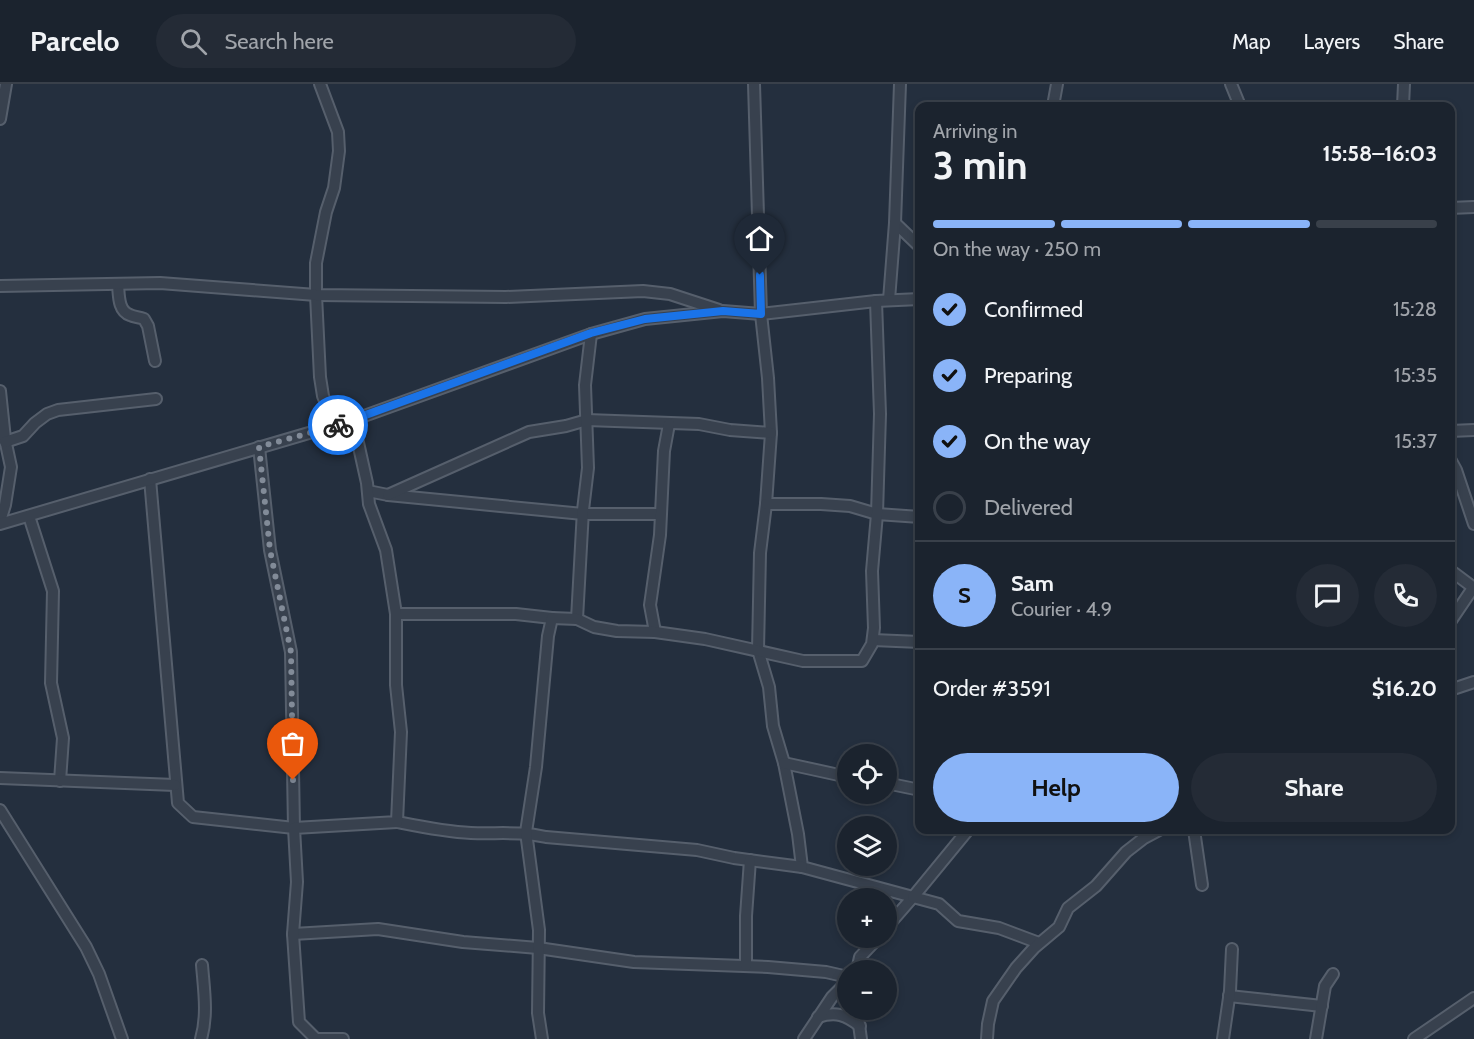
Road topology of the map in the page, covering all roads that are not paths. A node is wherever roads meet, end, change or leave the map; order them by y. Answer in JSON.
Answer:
{"nodes":[{"id":1,"x":6,"y":84,"type":"edge"},
{"id":2,"x":320,"y":84,"type":"edge"},
{"id":3,"x":754,"y":84,"type":"edge"},
{"id":4,"x":900,"y":84,"type":"edge"},
{"id":5,"x":1057,"y":84,"type":"edge"},
{"id":6,"x":1231,"y":84,"type":"edge"},
{"id":7,"x":1404,"y":84,"type":"edge"},
{"id":8,"x":1054,"y":102,"type":"edge"},
{"id":9,"x":1238,"y":102,"type":"edge"},
{"id":10,"x":1402,"y":102,"type":"edge"},
{"id":11,"x":0,"y":119,"type":"edge"},
{"id":12,"x":1474,"y":207,"type":"edge"},
{"id":13,"x":1455,"y":208,"type":"edge"},
{"id":14,"x":895,"y":223,"type":"junction"},
{"id":15,"x":915,"y":242,"type":"edge"},
{"id":16,"x":118,"y":285,"type":"junction"},
{"id":17,"x":0,"y":286,"type":"edge"},
{"id":18,"x":316,"y":295,"type":"junction"},
{"id":19,"x":915,"y":299,"type":"edge"},
{"id":20,"x":889,"y":300,"type":"junction"},
{"id":21,"x":876,"y":301,"type":"junction"},
{"id":22,"x":723,"y":311,"type":"junction"},
{"id":23,"x":761,"y":314,"type":"junction"},
{"id":24,"x":591,"y":333,"type":"junction"},
{"id":25,"x":154,"y":361,"type":"dead end"},
{"id":26,"x":0,"y":391,"type":"edge"},
{"id":27,"x":156,"y":399,"type":"dead end"},
{"id":28,"x":353,"y":420,"type":"junction"},
{"id":29,"x":586,"y":420,"type":"junction"},
{"id":30,"x":669,"y":424,"type":"junction"},
{"id":31,"x":336,"y":426,"type":"junction"},
{"id":32,"x":1474,"y":430,"type":"edge"},
{"id":33,"x":1455,"y":431,"type":"edge"},
{"id":34,"x":771,"y":433,"type":"junction"},
{"id":35,"x":5,"y":442,"type":"junction"},
{"id":36,"x":259,"y":447,"type":"junction"},
{"id":37,"x":1455,"y":468,"type":"edge"},
{"id":38,"x":150,"y":479,"type":"junction"},
{"id":39,"x":368,"y":491,"type":"junction"},
{"id":40,"x":388,"y":495,"type":"junction"},
{"id":41,"x":766,"y":504,"type":"junction"},
{"id":42,"x":583,"y":514,"type":"junction"},
{"id":43,"x":660,"y":514,"type":"junction"},
{"id":44,"x":878,"y":514,"type":"junction"},
{"id":45,"x":29,"y":516,"type":"junction"},
{"id":46,"x":915,"y":517,"type":"edge"},
{"id":47,"x":0,"y":522,"type":"edge"},
{"id":48,"x":1474,"y":524,"type":"edge"},
{"id":49,"x":1455,"y":574,"type":"edge"},
{"id":50,"x":1474,"y":588,"type":"edge"},
{"id":51,"x":396,"y":614,"type":"junction"},
{"id":52,"x":1455,"y":615,"type":"edge"},
{"id":53,"x":552,"y":618,"type":"junction"},
{"id":54,"x":577,"y":619,"type":"junction"},
{"id":55,"x":655,"y":632,"type":"junction"},
{"id":56,"x":873,"y":640,"type":"junction"},
{"id":57,"x":915,"y":642,"type":"edge"},
{"id":58,"x":758,"y":650,"type":"junction"},
{"id":59,"x":1474,"y":682,"type":"edge"},
{"id":60,"x":1455,"y":688,"type":"edge"},
{"id":61,"x":784,"y":763,"type":"junction"},
{"id":62,"x":837,"y":775,"type":"edge"},
{"id":63,"x":0,"y":778,"type":"edge"},
{"id":64,"x":60,"y":781,"type":"junction"},
{"id":65,"x":175,"y":785,"type":"junction"},
{"id":66,"x":897,"y":785,"type":"edge"},
{"id":67,"x":915,"y":789,"type":"edge"},
{"id":68,"x":0,"y":810,"type":"edge"},
{"id":69,"x":397,"y":822,"type":"junction"},
{"id":70,"x":294,"y":828,"type":"junction"},
{"id":71,"x":526,"y":832,"type":"junction"},
{"id":72,"x":965,"y":834,"type":"edge"},
{"id":73,"x":1152,"y":834,"type":"edge"},
{"id":74,"x":1195,"y":834,"type":"edge"},
{"id":75,"x":750,"y":860,"type":"junction"},
{"id":76,"x":802,"y":867,"type":"junction"},
{"id":77,"x":1202,"y":885,"type":"dead end"},
{"id":78,"x":913,"y":897,"type":"junction"},
{"id":79,"x":897,"y":915,"type":"edge"},
{"id":80,"x":293,"y":934,"type":"junction"},
{"id":81,"x":1039,"y":943,"type":"junction"},
{"id":82,"x":538,"y":948,"type":"junction"},
{"id":83,"x":869,"y":948,"type":"edge"},
{"id":84,"x":1232,"y":949,"type":"dead end"},
{"id":85,"x":859,"y":960,"type":"edge"},
{"id":86,"x":202,"y":965,"type":"dead end"},
{"id":87,"x":746,"y":966,"type":"junction"},
{"id":88,"x":1333,"y":974,"type":"dead end"},
{"id":89,"x":837,"y":976,"type":"edge"},
{"id":90,"x":837,"y":991,"type":"edge"},
{"id":91,"x":1229,"y":996,"type":"junction"},
{"id":92,"x":1474,"y":998,"type":"edge"},
{"id":93,"x":1322,"y":1006,"type":"junction"},
{"id":94,"x":818,"y":1017,"type":"junction"},
{"id":95,"x":859,"y":1020,"type":"edge"},
{"id":96,"x":860,"y":1026,"type":"junction"},
{"id":97,"x":121,"y":1036,"type":"edge"},
{"id":98,"x":132,"y":1039,"type":"edge"},
{"id":99,"x":201,"y":1039,"type":"edge"},
{"id":100,"x":315,"y":1039,"type":"edge"},
{"id":101,"x":343,"y":1039,"type":"edge"},
{"id":102,"x":542,"y":1039,"type":"edge"},
{"id":103,"x":804,"y":1039,"type":"edge"},
{"id":104,"x":861,"y":1039,"type":"edge"},
{"id":105,"x":987,"y":1039,"type":"edge"},
{"id":106,"x":1223,"y":1039,"type":"edge"},
{"id":107,"x":1316,"y":1039,"type":"edge"},
{"id":108,"x":1414,"y":1039,"type":"edge"}],
"edges":[{"from":1,"to":11,"type":"street"},
{"from":2,"to":18,"type":"street"},
{"from":3,"to":23,"type":"street"},
{"from":4,"to":14,"type":"street"},
{"from":5,"to":8,"type":"street"},
{"from":6,"to":9,"type":"street"},
{"from":7,"to":10,"type":"street"},
{"from":12,"to":13,"type":"street"},
{"from":14,"to":15,"type":"street"},
{"from":14,"to":20,"type":"street"},
{"from":16,"to":17,"type":"street"},
{"from":16,"to":18,"type":"street"},
{"from":16,"to":25,"type":"street"},
{"from":18,"to":22,"type":"street"},
{"from":18,"to":31,"type":"street"},
{"from":19,"to":20,"type":"street"},
{"from":20,"to":21,"type":"street"},
{"from":21,"to":23,"type":"street"},
{"from":21,"to":44,"type":"street"},
{"from":22,"to":23,"type":"street"},
{"from":22,"to":24,"type":"street"},
{"from":23,"to":34,"type":"street"},
{"from":24,"to":28,"type":"street"},
{"from":24,"to":29,"type":"street"},
{"from":26,"to":35,"type":"street"},
{"from":27,"to":35,"type":"street"},
{"from":28,"to":31,"type":"street"},
{"from":28,"to":39,"type":"street"},
{"from":29,"to":30,"type":"street"},
{"from":29,"to":40,"type":"street"},
{"from":29,"to":42,"type":"street"},
{"from":30,"to":34,"type":"street"},
{"from":30,"to":43,"type":"street"},
{"from":31,"to":36,"type":"street"},
{"from":32,"to":33,"type":"street"},
{"from":34,"to":41,"type":"street"},
{"from":35,"to":47,"type":"street"},
{"from":36,"to":38,"type":"street"},
{"from":36,"to":70,"type":"street"},
{"from":37,"to":48,"type":"street"},
{"from":38,"to":45,"type":"street"},
{"from":38,"to":65,"type":"street"},
{"from":39,"to":40,"type":"street"},
{"from":39,"to":51,"type":"street"},
{"from":40,"to":42,"type":"street"},
{"from":41,"to":44,"type":"street"},
{"from":41,"to":58,"type":"street"},
{"from":42,"to":43,"type":"street"},
{"from":42,"to":54,"type":"street"},
{"from":43,"to":55,"type":"street"},
{"from":44,"to":46,"type":"street"},
{"from":44,"to":56,"type":"street"},
{"from":45,"to":47,"type":"street"},
{"from":45,"to":64,"type":"street"},
{"from":49,"to":50,"type":"street"},
{"from":50,"to":52,"type":"street"},
{"from":51,"to":53,"type":"street"},
{"from":51,"to":69,"type":"street"},
{"from":53,"to":54,"type":"street"},
{"from":53,"to":71,"type":"street"},
{"from":54,"to":55,"type":"street"},
{"from":55,"to":58,"type":"street"},
{"from":56,"to":57,"type":"street"},
{"from":56,"to":58,"type":"street"},
{"from":58,"to":61,"type":"street"},
{"from":59,"to":60,"type":"street"},
{"from":61,"to":62,"type":"street"},
{"from":61,"to":76,"type":"street"},
{"from":63,"to":64,"type":"street"},
{"from":64,"to":65,"type":"street"},
{"from":65,"to":70,"type":"street"},
{"from":66,"to":67,"type":"street"},
{"from":68,"to":97,"type":"street"},
{"from":69,"to":70,"type":"street"},
{"from":69,"to":71,"type":"street"},
{"from":70,"to":80,"type":"street"},
{"from":71,"to":75,"type":"street"},
{"from":71,"to":82,"type":"street"},
{"from":72,"to":78,"type":"street"},
{"from":73,"to":81,"type":"street"},
{"from":74,"to":77,"type":"street"},
{"from":75,"to":76,"type":"street"},
{"from":75,"to":87,"type":"street"},
{"from":76,"to":78,"type":"street"},
{"from":78,"to":79,"type":"street"},
{"from":78,"to":81,"type":"street"},
{"from":80,"to":82,"type":"street"},
{"from":80,"to":100,"type":"street"},
{"from":81,"to":105,"type":"street"},
{"from":82,"to":87,"type":"street"},
{"from":82,"to":102,"type":"street"},
{"from":83,"to":85,"type":"street"},
{"from":84,"to":91,"type":"street"},
{"from":86,"to":99,"type":"street"},
{"from":87,"to":89,"type":"street"},
{"from":88,"to":93,"type":"street"},
{"from":90,"to":94,"type":"street"},
{"from":91,"to":93,"type":"street"},
{"from":91,"to":106,"type":"street"},
{"from":92,"to":108,"type":"street"},
{"from":93,"to":107,"type":"street"},
{"from":94,"to":96,"type":"street"},
{"from":94,"to":103,"type":"street"},
{"from":95,"to":96,"type":"street"},
{"from":96,"to":104,"type":"street"},
{"from":97,"to":98,"type":"street"},
{"from":100,"to":101,"type":"street"}]}
